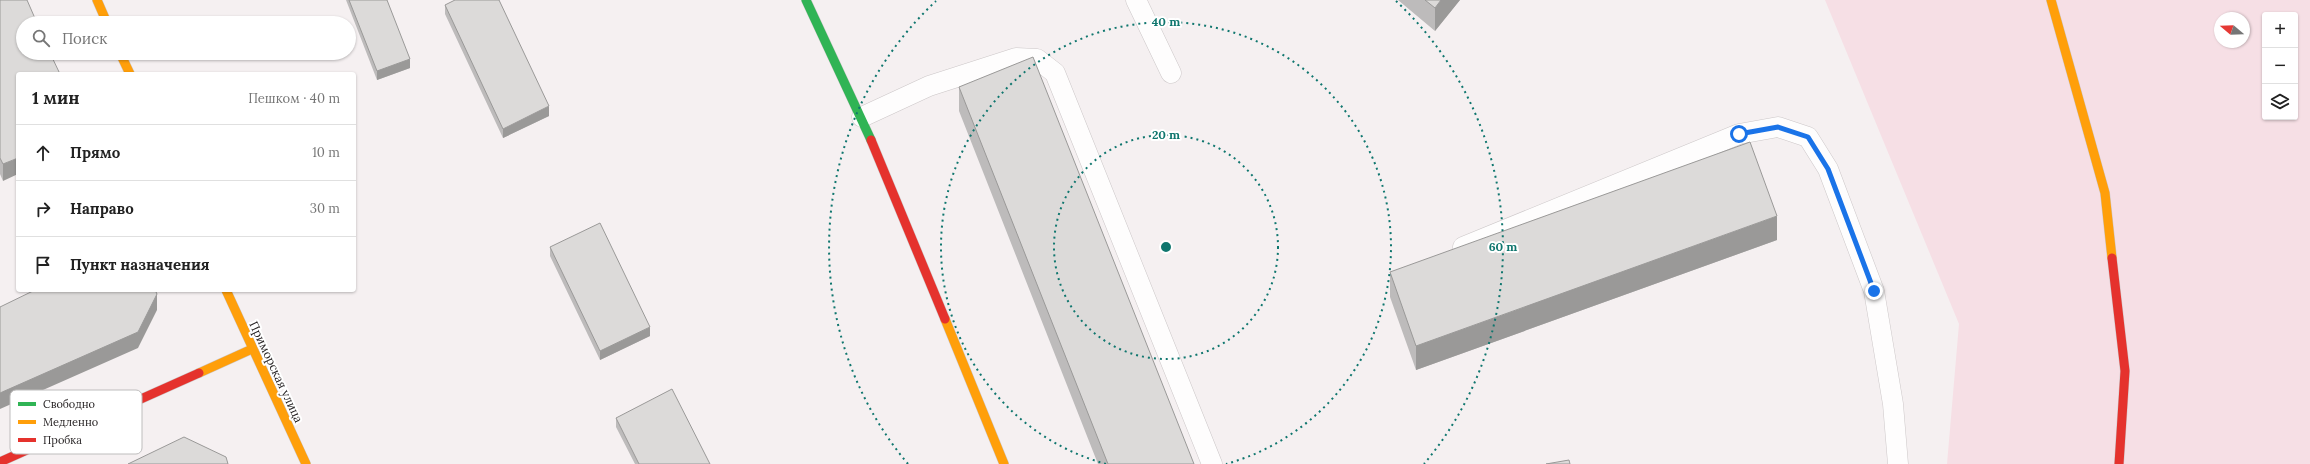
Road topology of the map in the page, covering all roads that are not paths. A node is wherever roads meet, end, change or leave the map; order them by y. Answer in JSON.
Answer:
{"nodes":[{"id":1,"x":97,"y":0,"type":"edge"},
{"id":2,"x":806,"y":0,"type":"edge"},
{"id":3,"x":1136,"y":0,"type":"edge"},
{"id":4,"x":2051,"y":0,"type":"edge"},
{"id":5,"x":104,"y":16,"type":"edge"},
{"id":6,"x":123,"y":60,"type":"edge"},
{"id":7,"x":129,"y":72,"type":"edge"},
{"id":8,"x":1171,"y":73,"type":"dead end"},
{"id":9,"x":862,"y":117,"type":"junction"},
{"id":10,"x":1447,"y":254,"type":"edge"},
{"id":11,"x":227,"y":292,"type":"edge"},
{"id":12,"x":252,"y":349,"type":"junction"},
{"id":13,"x":142,"y":398,"type":"edge"},
{"id":14,"x":18,"y":454,"type":"edge"},
{"id":15,"x":0,"y":462,"type":"edge"},
{"id":16,"x":306,"y":464,"type":"edge"},
{"id":17,"x":1004,"y":464,"type":"edge"},
{"id":18,"x":1212,"y":464,"type":"edge"},
{"id":19,"x":1898,"y":464,"type":"edge"},
{"id":20,"x":2119,"y":464,"type":"edge"}],
"edges":[{"from":1,"to":5,"type":"main road"},
{"from":2,"to":9,"type":"main road"},
{"from":3,"to":8,"type":"lane"},
{"from":4,"to":20,"type":"main road"},
{"from":6,"to":7,"type":"main road"},
{"from":9,"to":17,"type":"main road"},
{"from":9,"to":18,"type":"lane"},
{"from":10,"to":19,"type":"lane"},
{"from":11,"to":12,"type":"main road","name":"Приморская улица"},
{"from":12,"to":13,"type":"main road"},
{"from":12,"to":16,"type":"main road","name":"Приморская улица"},
{"from":14,"to":15,"type":"main road"}]}
